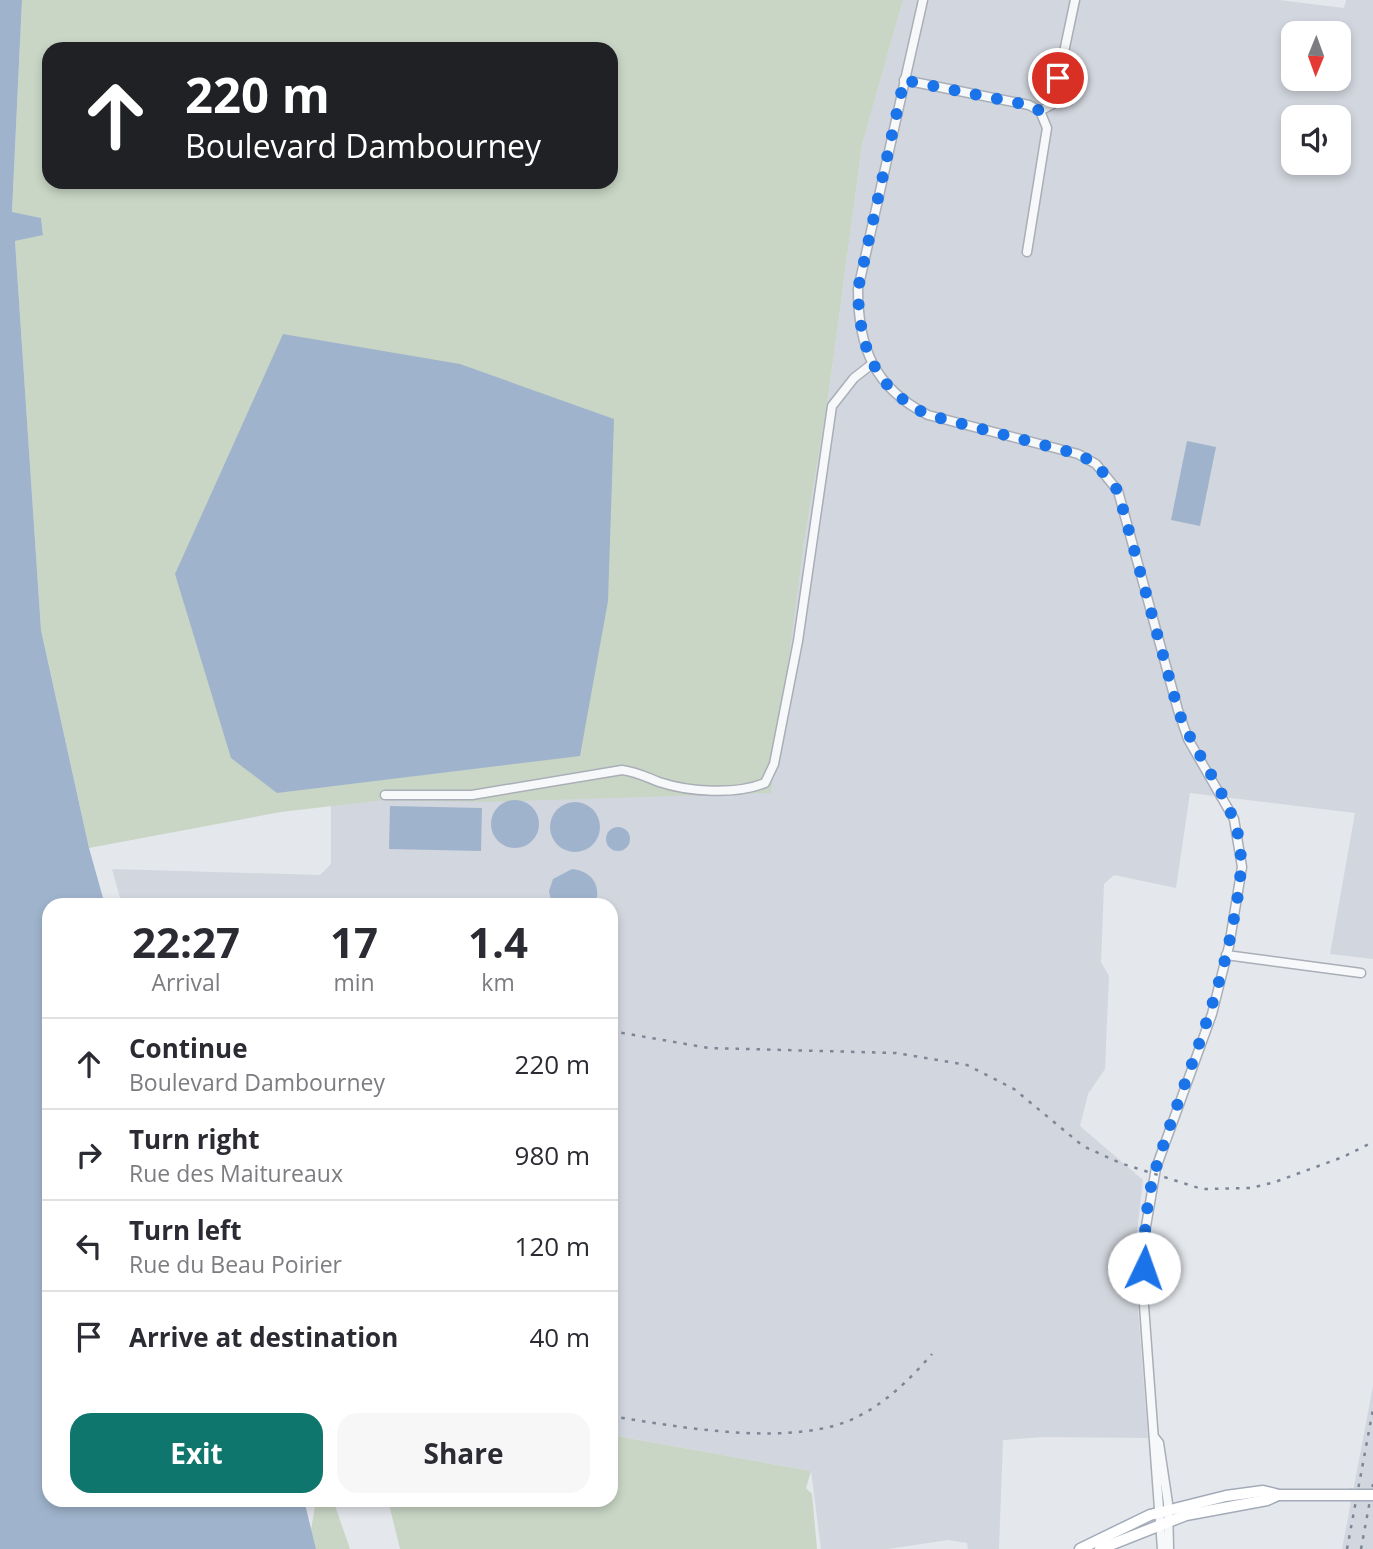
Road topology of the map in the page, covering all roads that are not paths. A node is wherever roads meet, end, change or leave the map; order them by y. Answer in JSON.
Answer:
{"nodes":[{"id":1,"x":923,"y":0,"type":"edge"},
{"id":2,"x":1074,"y":0,"type":"edge"},
{"id":3,"x":904,"y":80,"type":"junction"},
{"id":4,"x":1040,"y":111,"type":"junction"},
{"id":5,"x":1027,"y":252,"type":"dead end"},
{"id":6,"x":872,"y":364,"type":"junction"},
{"id":7,"x":385,"y":795,"type":"dead end"},
{"id":8,"x":1226,"y":956,"type":"junction"},
{"id":9,"x":1361,"y":973,"type":"dead end"},
{"id":10,"x":1373,"y":1495,"type":"edge"},
{"id":11,"x":1164,"y":1517,"type":"junction"},
{"id":12,"x":1080,"y":1549,"type":"edge"},
{"id":13,"x":1100,"y":1549,"type":"edge"},
{"id":14,"x":1163,"y":1549,"type":"edge"},
{"id":15,"x":1170,"y":1549,"type":"edge"}],
"edges":[{"from":1,"to":3,"type":"street"},
{"from":2,"to":4,"type":"street"},
{"from":3,"to":4,"type":"street"},
{"from":3,"to":6,"type":"street"},
{"from":4,"to":5,"type":"street"},
{"from":6,"to":7,"type":"street"},
{"from":6,"to":8,"type":"street"},
{"from":8,"to":9,"type":"street"},
{"from":8,"to":11,"type":"street"},
{"from":10,"to":11,"type":"main road","bridge":true},
{"from":11,"to":12,"type":"main road"},
{"from":11,"to":13,"type":"main road"},
{"from":11,"to":14,"type":"street"},
{"from":11,"to":15,"type":"street"}]}
